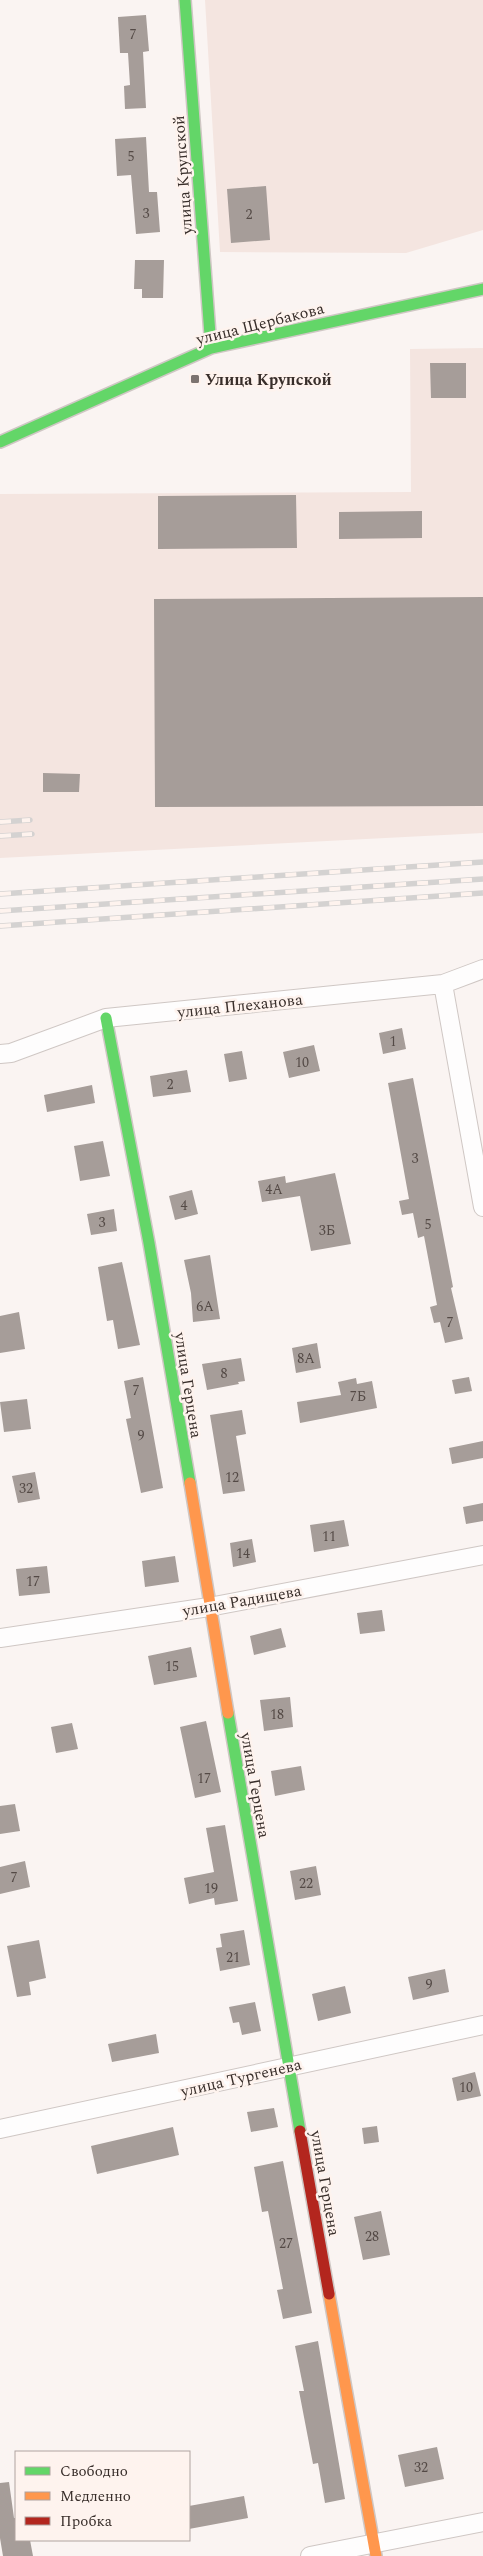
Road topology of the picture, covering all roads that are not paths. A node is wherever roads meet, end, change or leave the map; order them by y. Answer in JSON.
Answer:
{"nodes":[{"id":1,"x":185,"y":0,"type":"edge"},
{"id":2,"x":483,"y":290,"type":"edge"},
{"id":3,"x":211,"y":348,"type":"junction"},
{"id":4,"x":0,"y":442,"type":"edge"},
{"id":5,"x":483,"y":969,"type":"edge"},
{"id":6,"x":443,"y":984,"type":"junction"},
{"id":7,"x":106,"y":1018,"type":"junction"},
{"id":8,"x":0,"y":1054,"type":"edge"},
{"id":9,"x":483,"y":1207,"type":"edge"},
{"id":10,"x":483,"y":1554,"type":"edge"},
{"id":11,"x":209,"y":1607,"type":"junction"},
{"id":12,"x":0,"y":1638,"type":"edge"},
{"id":13,"x":483,"y":2025,"type":"edge"},
{"id":14,"x":288,"y":2066,"type":"junction"},
{"id":15,"x":0,"y":2129,"type":"edge"},
{"id":16,"x":483,"y":2522,"type":"edge"},
{"id":17,"x":375,"y":2550,"type":"edge"},
{"id":18,"x":310,"y":2556,"type":"edge"}],
"edges":[{"from":1,"to":3,"type":"street","name":"улица Крупской"},
{"from":2,"to":3,"type":"street","name":"улица Щербакова"},
{"from":3,"to":4,"type":"street","name":"улица Щербакова"},
{"from":5,"to":6,"type":"street","name":"улица Плеханова"},
{"from":6,"to":7,"type":"street","name":"улица Плеханова"},
{"from":6,"to":9,"type":"street"},
{"from":7,"to":8,"type":"street","name":"улица Плеханова"},
{"from":7,"to":11,"type":"street","name":"улица Герцена"},
{"from":10,"to":11,"type":"street","name":"улица Радищева"},
{"from":11,"to":12,"type":"street","name":"улица Радищева"},
{"from":11,"to":14,"type":"street","name":"улица Герцена"},
{"from":13,"to":14,"type":"street","name":"улица Тургенева"},
{"from":14,"to":15,"type":"street","name":"улица Тургенева"},
{"from":14,"to":17,"type":"street","name":"улица Герцена"},
{"from":16,"to":17,"type":"street"},
{"from":17,"to":18,"type":"street"}]}
